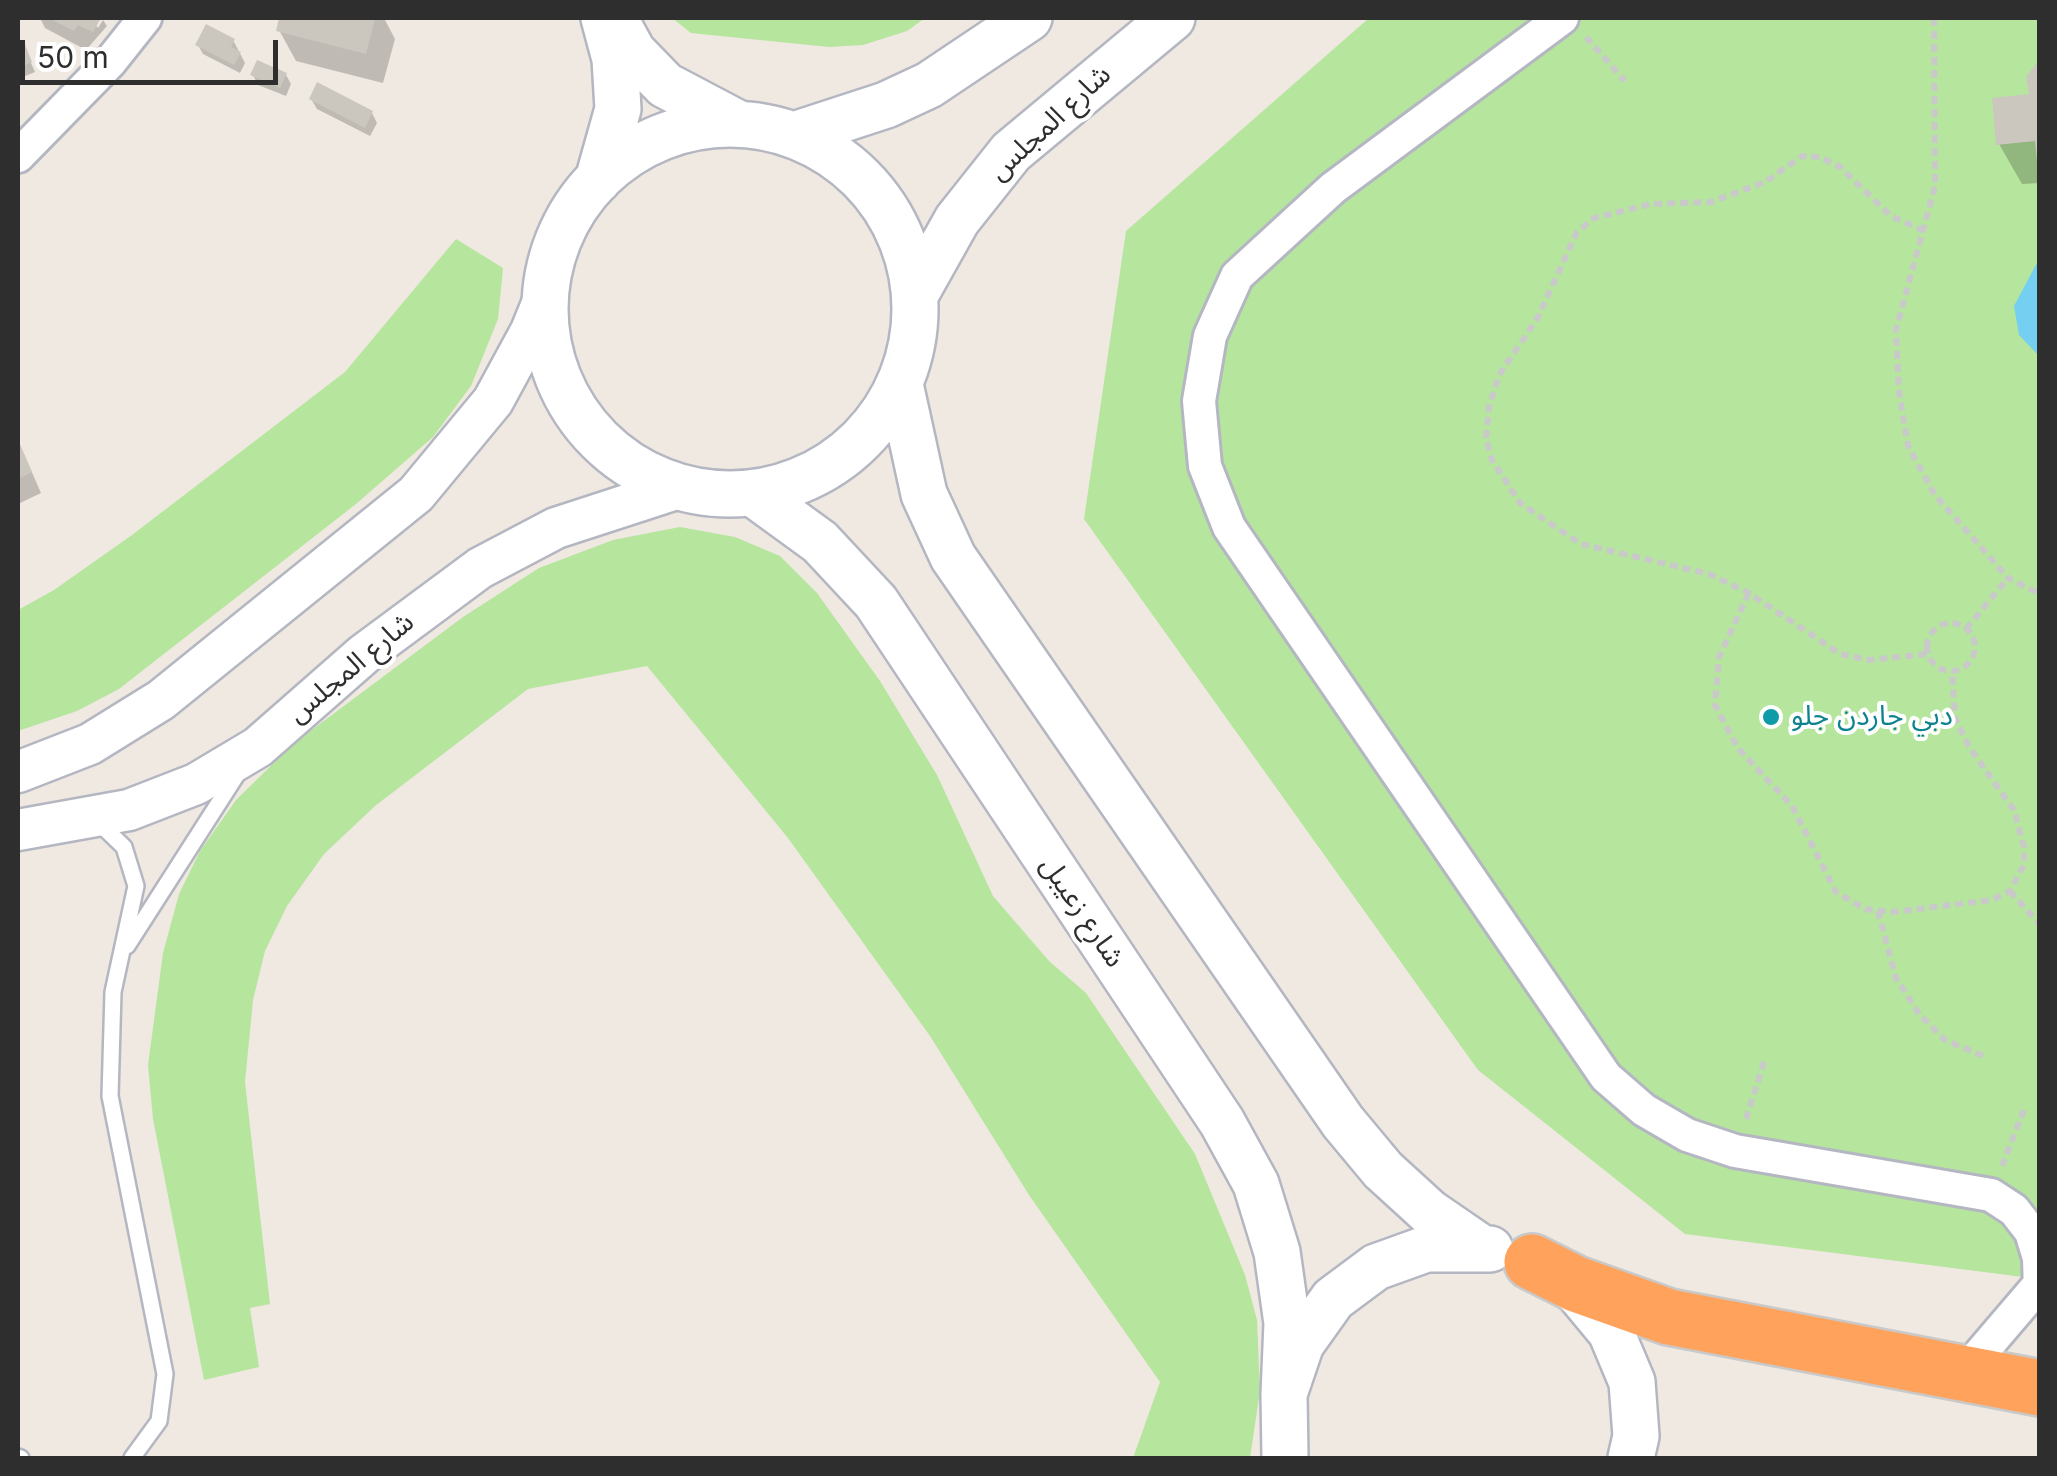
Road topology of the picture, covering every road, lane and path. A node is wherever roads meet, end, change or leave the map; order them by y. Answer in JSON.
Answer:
{"nodes":[{"id":1,"x":145,"y":18,"type":"edge"},
{"id":2,"x":604,"y":18,"type":"edge"},
{"id":3,"x":614,"y":18,"type":"edge"},
{"id":4,"x":1029,"y":18,"type":"edge"},
{"id":5,"x":1172,"y":18,"type":"edge"},
{"id":6,"x":1934,"y":18,"type":"edge"},
{"id":7,"x":1571,"y":24,"type":"edge"},
{"id":8,"x":1625,"y":82,"type":"dead end"},
{"id":9,"x":737,"y":124,"type":"junction"},
{"id":10,"x":794,"y":135,"type":"junction"},
{"id":11,"x":18,"y":156,"type":"edge"},
{"id":12,"x":598,"y":180,"type":"junction"},
{"id":13,"x":1924,"y":231,"type":"junction"},
{"id":14,"x":546,"y":294,"type":"junction"},
{"id":15,"x":915,"y":295,"type":"junction"},
{"id":16,"x":900,"y":384,"type":"junction"},
{"id":17,"x":679,"y":488,"type":"junction"},
{"id":18,"x":754,"y":494,"type":"junction"},
{"id":19,"x":2008,"y":578,"type":"junction"},
{"id":20,"x":1749,"y":593,"type":"junction"},
{"id":21,"x":2040,"y":594,"type":"edge"},
{"id":22,"x":1966,"y":628,"type":"junction"},
{"id":23,"x":1927,"y":654,"type":"junction"},
{"id":24,"x":1952,"y":672,"type":"junction"},
{"id":25,"x":258,"y":747,"type":"junction"},
{"id":26,"x":18,"y":772,"type":"edge"},
{"id":27,"x":94,"y":819,"type":"junction"},
{"id":28,"x":18,"y":830,"type":"edge"},
{"id":29,"x":2010,"y":892,"type":"junction"},
{"id":30,"x":1878,"y":910,"type":"junction"},
{"id":31,"x":2040,"y":925,"type":"edge"},
{"id":32,"x":119,"y":958,"type":"junction"},
{"id":33,"x":1983,"y":1056,"type":"dead end"},
{"id":34,"x":1765,"y":1059,"type":"dead end"},
{"id":35,"x":2025,"y":1107,"type":"dead end"},
{"id":36,"x":1735,"y":1152,"type":"junction"},
{"id":37,"x":1991,"y":1195,"type":"junction"},
{"id":38,"x":1480,"y":1247,"type":"junction"},
{"id":39,"x":1532,"y":1262,"type":"junction"},
{"id":40,"x":2038,"y":1289,"type":"edge"},
{"id":41,"x":1962,"y":1375,"type":"junction"},
{"id":42,"x":2040,"y":1388,"type":"edge"},
{"id":43,"x":1284,"y":1402,"type":"junction"},
{"id":44,"x":1635,"y":1451,"type":"edge"},
{"id":45,"x":132,"y":1458,"type":"edge"},
{"id":46,"x":1267,"y":1458,"type":"edge"},
{"id":47,"x":1286,"y":1458,"type":"edge"}],
"edges":[{"from":1,"to":11,"type":"street"},
{"from":2,"to":12,"type":"main road"},
{"from":3,"to":9,"type":"main road"},
{"from":4,"to":10,"type":"main road"},
{"from":5,"to":15,"type":"main road","name":"شارع المجلس"},
{"from":6,"to":13,"type":"path"},
{"from":7,"to":8,"type":"path"},
{"from":7,"to":36,"type":"street"},
{"from":9,"to":10,"type":"main road"},
{"from":9,"to":12,"type":"main road"},
{"from":10,"to":15,"type":"main road"},
{"from":12,"to":14,"type":"main road"},
{"from":13,"to":19,"type":"path"},
{"from":13,"to":20,"type":"path"},
{"from":14,"to":17,"type":"main road"},
{"from":14,"to":26,"type":"street"},
{"from":15,"to":16,"type":"main road"},
{"from":16,"to":18,"type":"main road"},
{"from":16,"to":38,"type":"main road"},
{"from":17,"to":18,"type":"main road"},
{"from":17,"to":25,"type":"street","name":"شارع المجلس"},
{"from":18,"to":43,"type":"main road","name":"شارع زعيبل"},
{"from":19,"to":21,"type":"path"},
{"from":19,"to":22,"type":"path"},
{"from":20,"to":23,"type":"path"},
{"from":20,"to":30,"type":"path"},
{"from":22,"to":23,"type":"path"},
{"from":22,"to":24,"type":"path"},
{"from":23,"to":24,"type":"path"},
{"from":24,"to":29,"type":"path"},
{"from":25,"to":27,"type":"street","name":"شارع المجلس"},
{"from":25,"to":32,"type":"lane"},
{"from":27,"to":28,"type":"street","name":"شارع المجلس"},
{"from":27,"to":32,"type":"lane"},
{"from":29,"to":30,"type":"path"},
{"from":29,"to":31,"type":"path"},
{"from":30,"to":33,"type":"path"},
{"from":32,"to":45,"type":"lane"},
{"from":34,"to":36,"type":"path"},
{"from":35,"to":37,"type":"path"},
{"from":36,"to":37,"type":"street"},
{"from":37,"to":40,"type":"street"},
{"from":38,"to":39,"type":"main road"},
{"from":38,"to":43,"type":"main road"},
{"from":39,"to":41,"type":"highway"},
{"from":39,"to":44,"type":"main road"},
{"from":40,"to":41,"type":"street"},
{"from":41,"to":42,"type":"highway"},
{"from":43,"to":46,"type":"street"},
{"from":43,"to":47,"type":"main road","name":"شارع زعيبل"}]}
